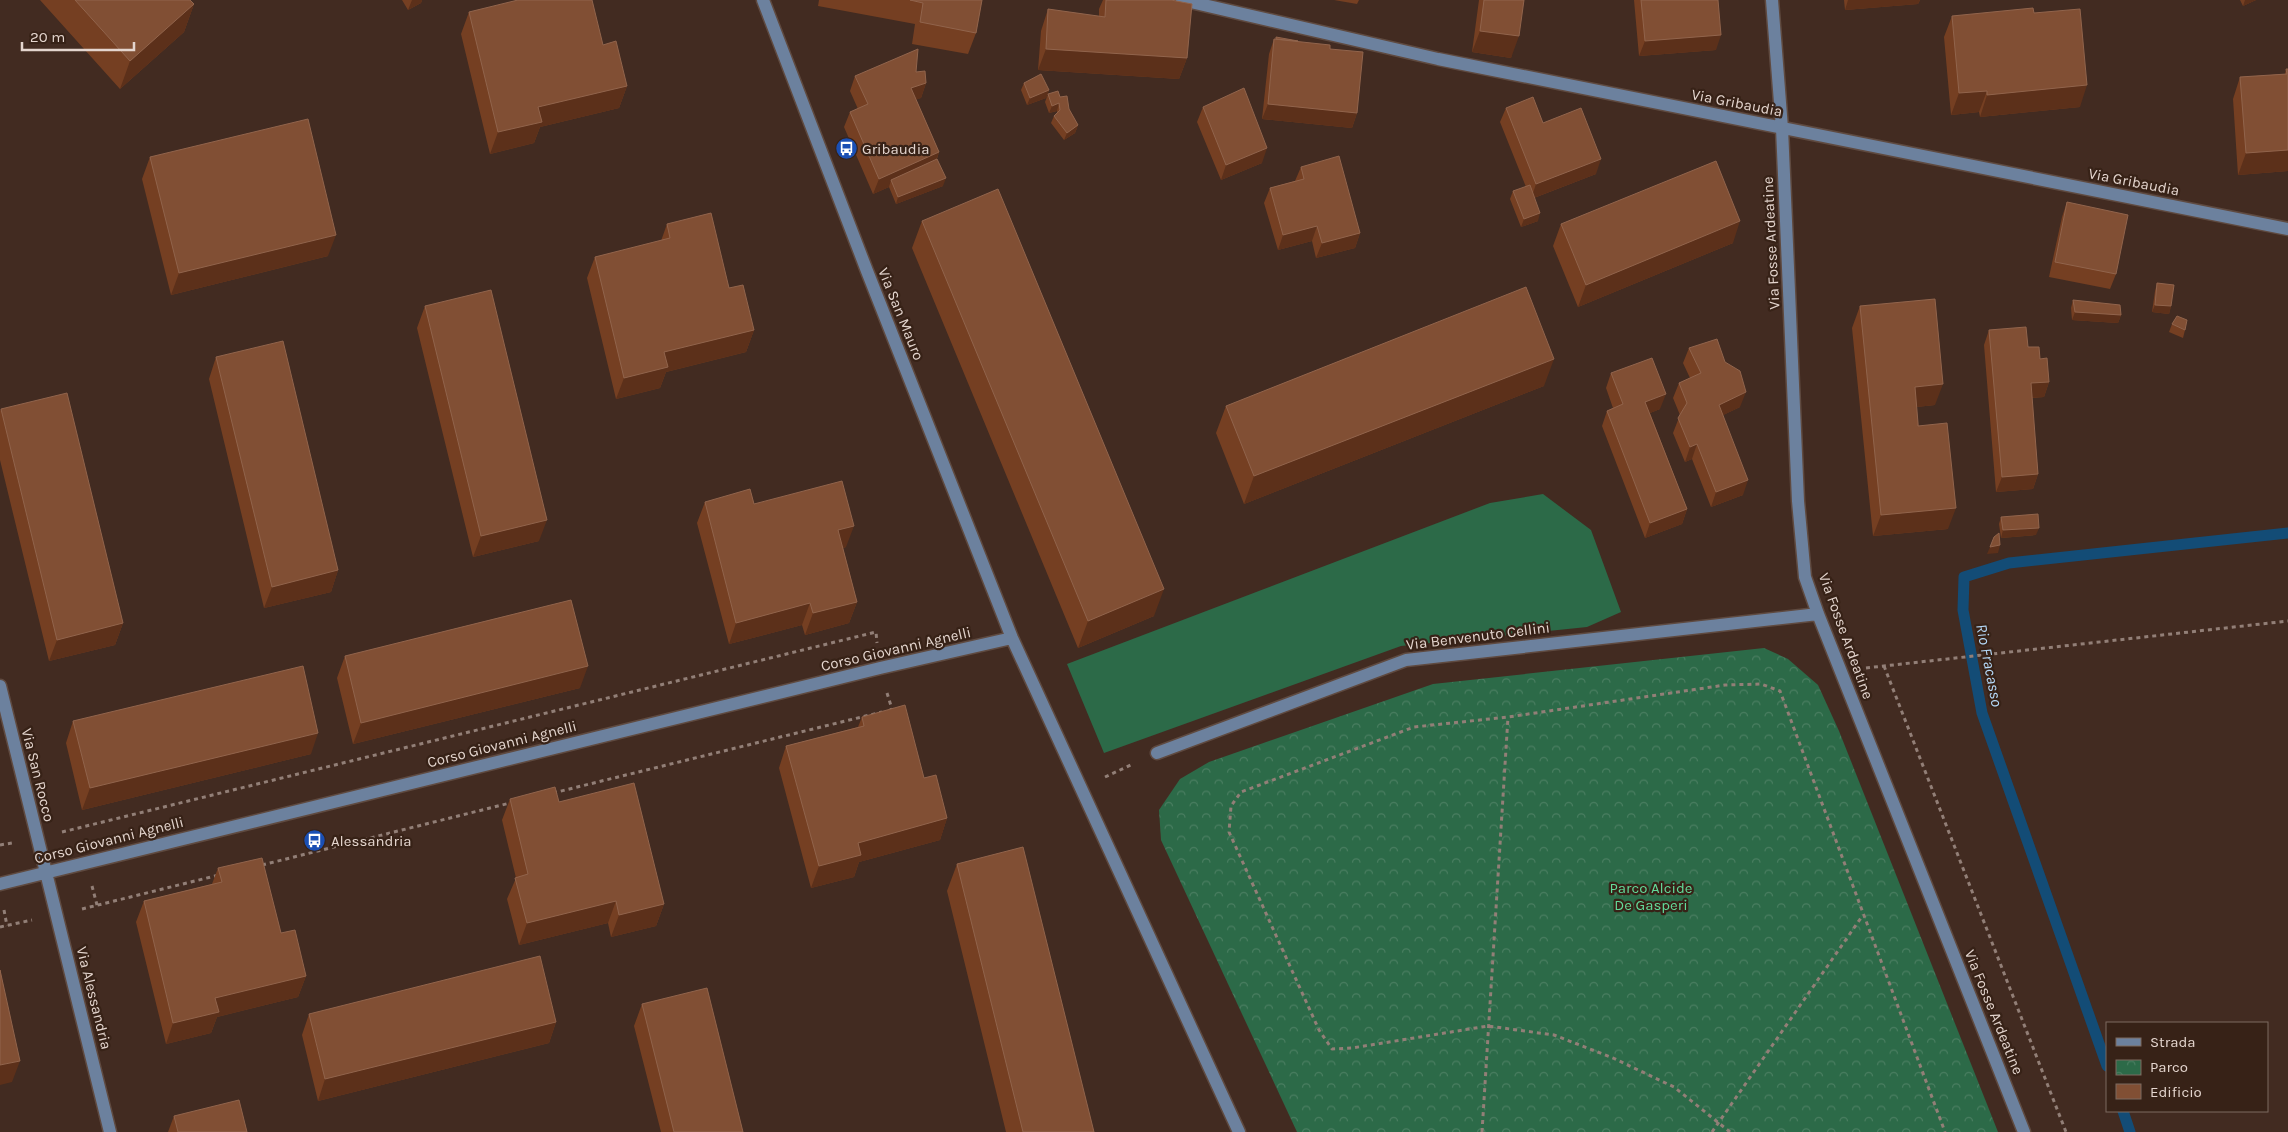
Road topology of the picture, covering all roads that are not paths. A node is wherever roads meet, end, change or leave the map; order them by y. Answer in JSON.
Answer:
{"nodes":[{"id":1,"x":763,"y":0,"type":"edge"},
{"id":2,"x":1182,"y":0,"type":"edge"},
{"id":3,"x":1772,"y":0,"type":"edge"},
{"id":4,"x":1782,"y":128,"type":"junction"},
{"id":5,"x":2288,"y":229,"type":"edge"},
{"id":6,"x":1818,"y":614,"type":"junction"},
{"id":7,"x":1012,"y":638,"type":"junction"},
{"id":8,"x":0,"y":686,"type":"edge"},
{"id":9,"x":1157,"y":753,"type":"road end"},
{"id":10,"x":46,"y":872,"type":"junction"},
{"id":11,"x":0,"y":884,"type":"edge"},
{"id":12,"x":110,"y":1132,"type":"edge"},
{"id":13,"x":1239,"y":1132,"type":"edge"},
{"id":14,"x":2024,"y":1132,"type":"edge"}],
"edges":[{"from":1,"to":7,"type":"street","name":"Via San Mauro"},
{"from":2,"to":4,"type":"street","name":"Via Gribaudia"},
{"from":3,"to":4,"type":"street","name":"Via Fosse Ardeatine"},
{"from":4,"to":5,"type":"street","name":"Via Gribaudia"},
{"from":4,"to":6,"type":"street","name":"Via Fosse Ardeatine"},
{"from":6,"to":9,"type":"street","name":"Via Benvenuto Cellini"},
{"from":6,"to":14,"type":"street","name":"Via Fosse Ardeatine"},
{"from":7,"to":10,"type":"street","name":"Corso Giovanni Agnelli"},
{"from":7,"to":13,"type":"street","name":"Via San Mauro"},
{"from":8,"to":10,"type":"street","name":"Via San Rocco"},
{"from":10,"to":11,"type":"street","name":"Corso Giovanni Agnelli"},
{"from":10,"to":12,"type":"street","name":"Via Alessandria"}]}
